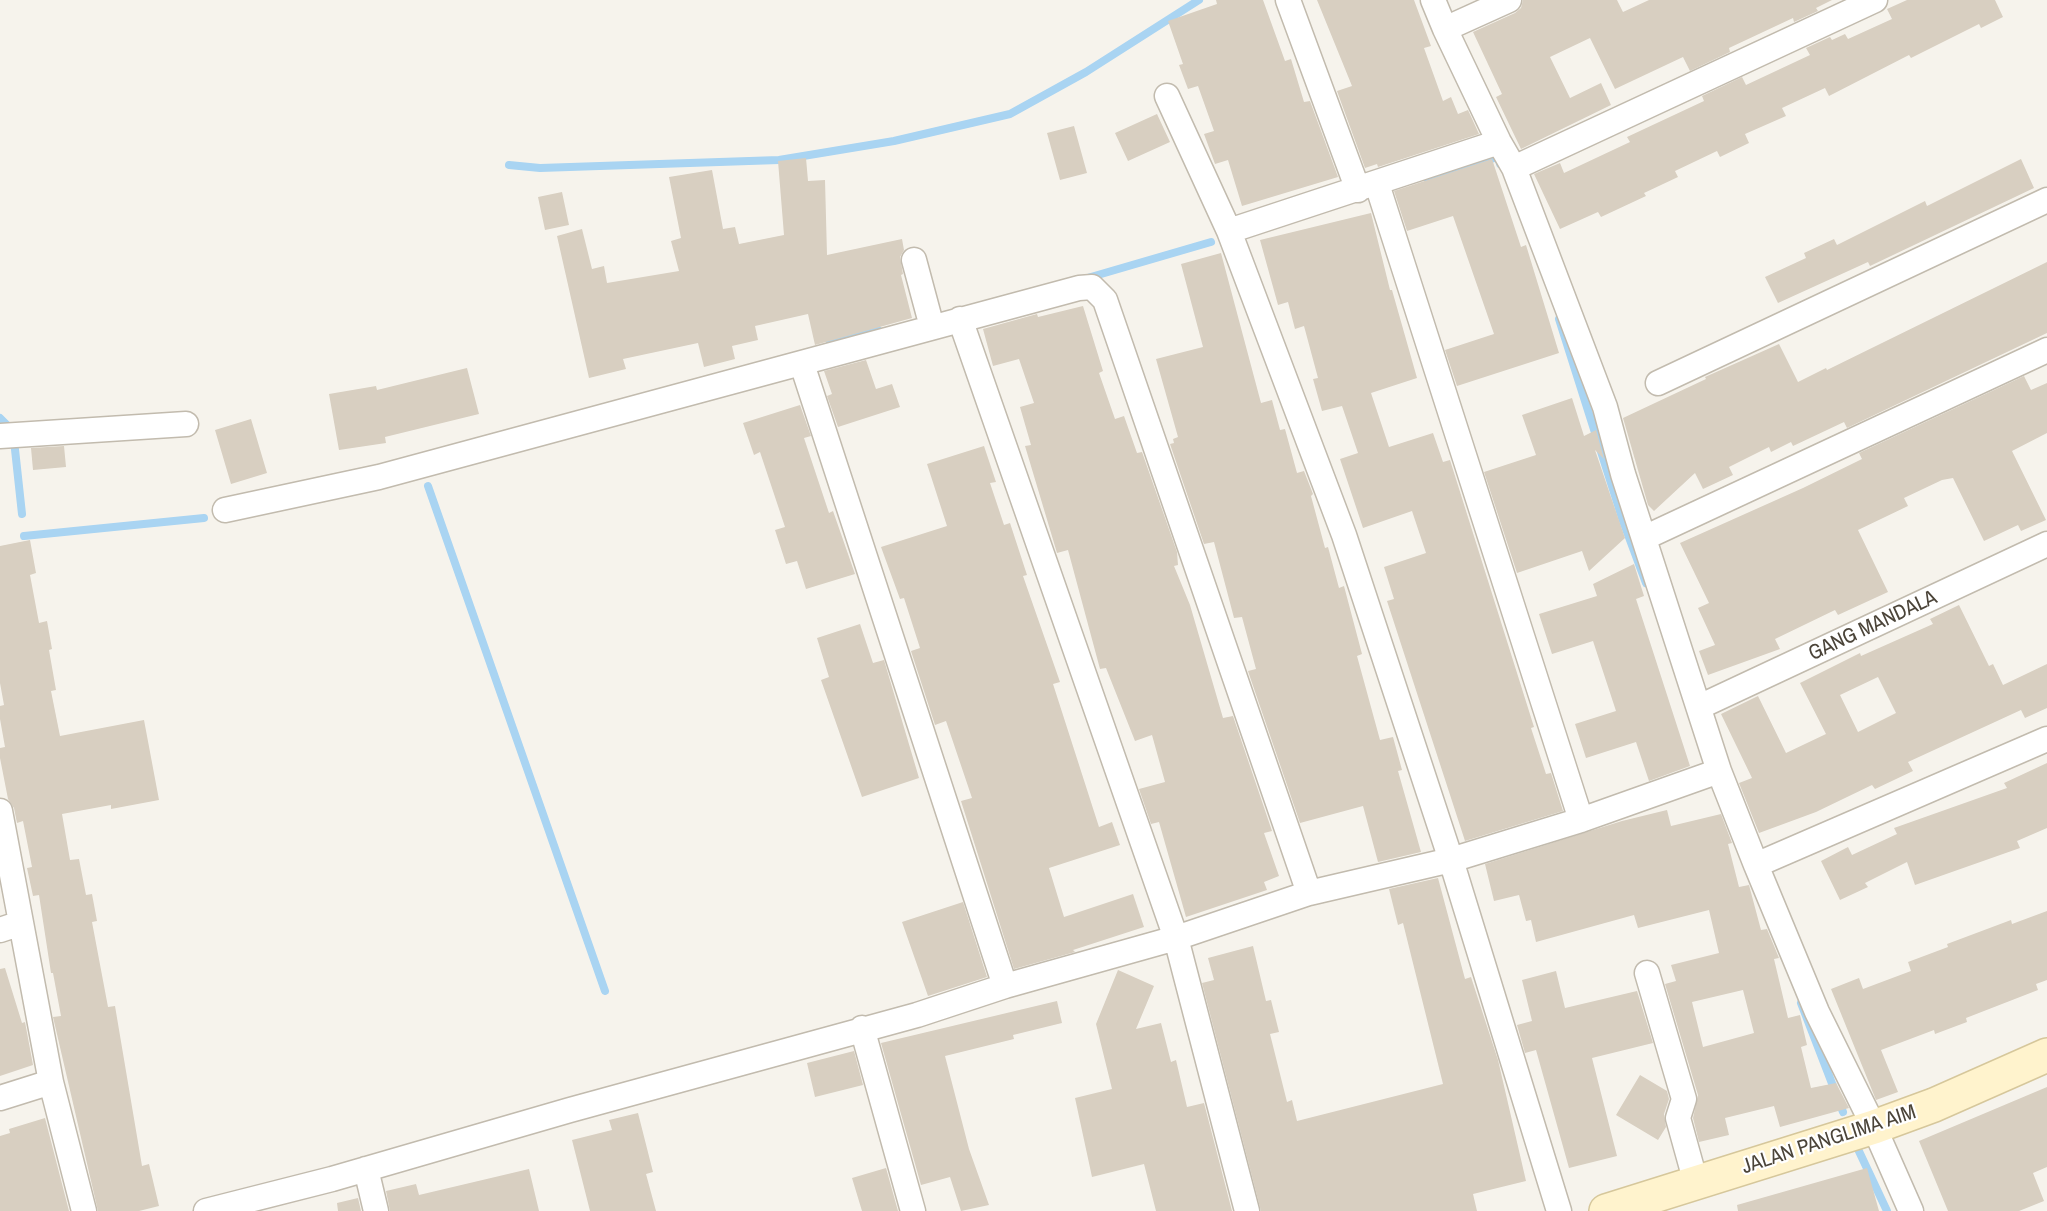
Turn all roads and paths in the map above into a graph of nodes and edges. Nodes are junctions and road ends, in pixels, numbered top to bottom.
1 (1288, 0) edge
2 (1433, 0) edge
3 (1509, 0) edge
4 (1875, 0) edge
5 (1445, 29) junction
6 (1167, 96) dead end
7 (1499, 142) junction
8 (1514, 168) junction
9 (1368, 187) junction
10 (2047, 200) edge
11 (1229, 231) junction
12 (914, 260) dead end
13 (960, 319) junction
14 (932, 327) junction
15 (2047, 350) edge
16 (802, 364) junction
17 (1658, 383) dead end
18 (186, 423) dead end
19 (8, 435) edge
20 (225, 510) dead end
21 (1644, 538) junction
22 (2047, 544) edge
23 (1699, 707) junction
24 (2047, 739) edge
25 (1719, 771) junction
26 (0, 811) edge
27 (1581, 820) junction
28 (1451, 860) junction
29 (1756, 865) junction
30 (1309, 893) junction
31 (11, 927) edge
32 (1176, 938) junction
33 (1647, 973) dead end
34 (1005, 986) junction
35 (862, 1028) junction
36 (2047, 1055) edge
37 (51, 1082) junction
38 (0, 1098) edge
39 (1874, 1127) junction
40 (366, 1169) junction
41 (1696, 1183) junction
42 (84, 1211) edge
43 (206, 1211) edge
44 (376, 1211) edge
45 (913, 1211) edge
46 (1247, 1211) edge
47 (1559, 1211) edge
48 (1606, 1211) edge
49 (1911, 1211) edge

1 - 9 street
2 - 5 street
3 - 5 street
4 - 8 street
5 - 7 street
6 - 11 street
7 - 8 street
7 - 9 street
8 - 21 street
9 - 11 street
9 - 27 street
10 - 17 street
11 - 28 street
12 - 14 street
13 - 14 street
13 - 30 street
13 - 32 street
14 - 16 street
15 - 21 street
16 - 20 street
16 - 34 street
18 - 19 street
21 - 23 street
22 - 23 street, GANG MANDALA
23 - 25 street
24 - 29 street
25 - 27 street
25 - 29 street
26 - 31 street
27 - 28 street
28 - 30 street
28 - 47 street
29 - 39 street
30 - 32 street
31 - 37 street
32 - 34 street
32 - 46 street
33 - 41 street
34 - 35 street
35 - 40 street
35 - 45 street
36 - 39 street, JALAN PANGLIMA AIM
37 - 38 street
37 - 42 street
39 - 41 street, JALAN PANGLIMA AIM
39 - 49 street
40 - 43 street
40 - 44 street
41 - 48 street, JALAN PANGLIMA AIM

